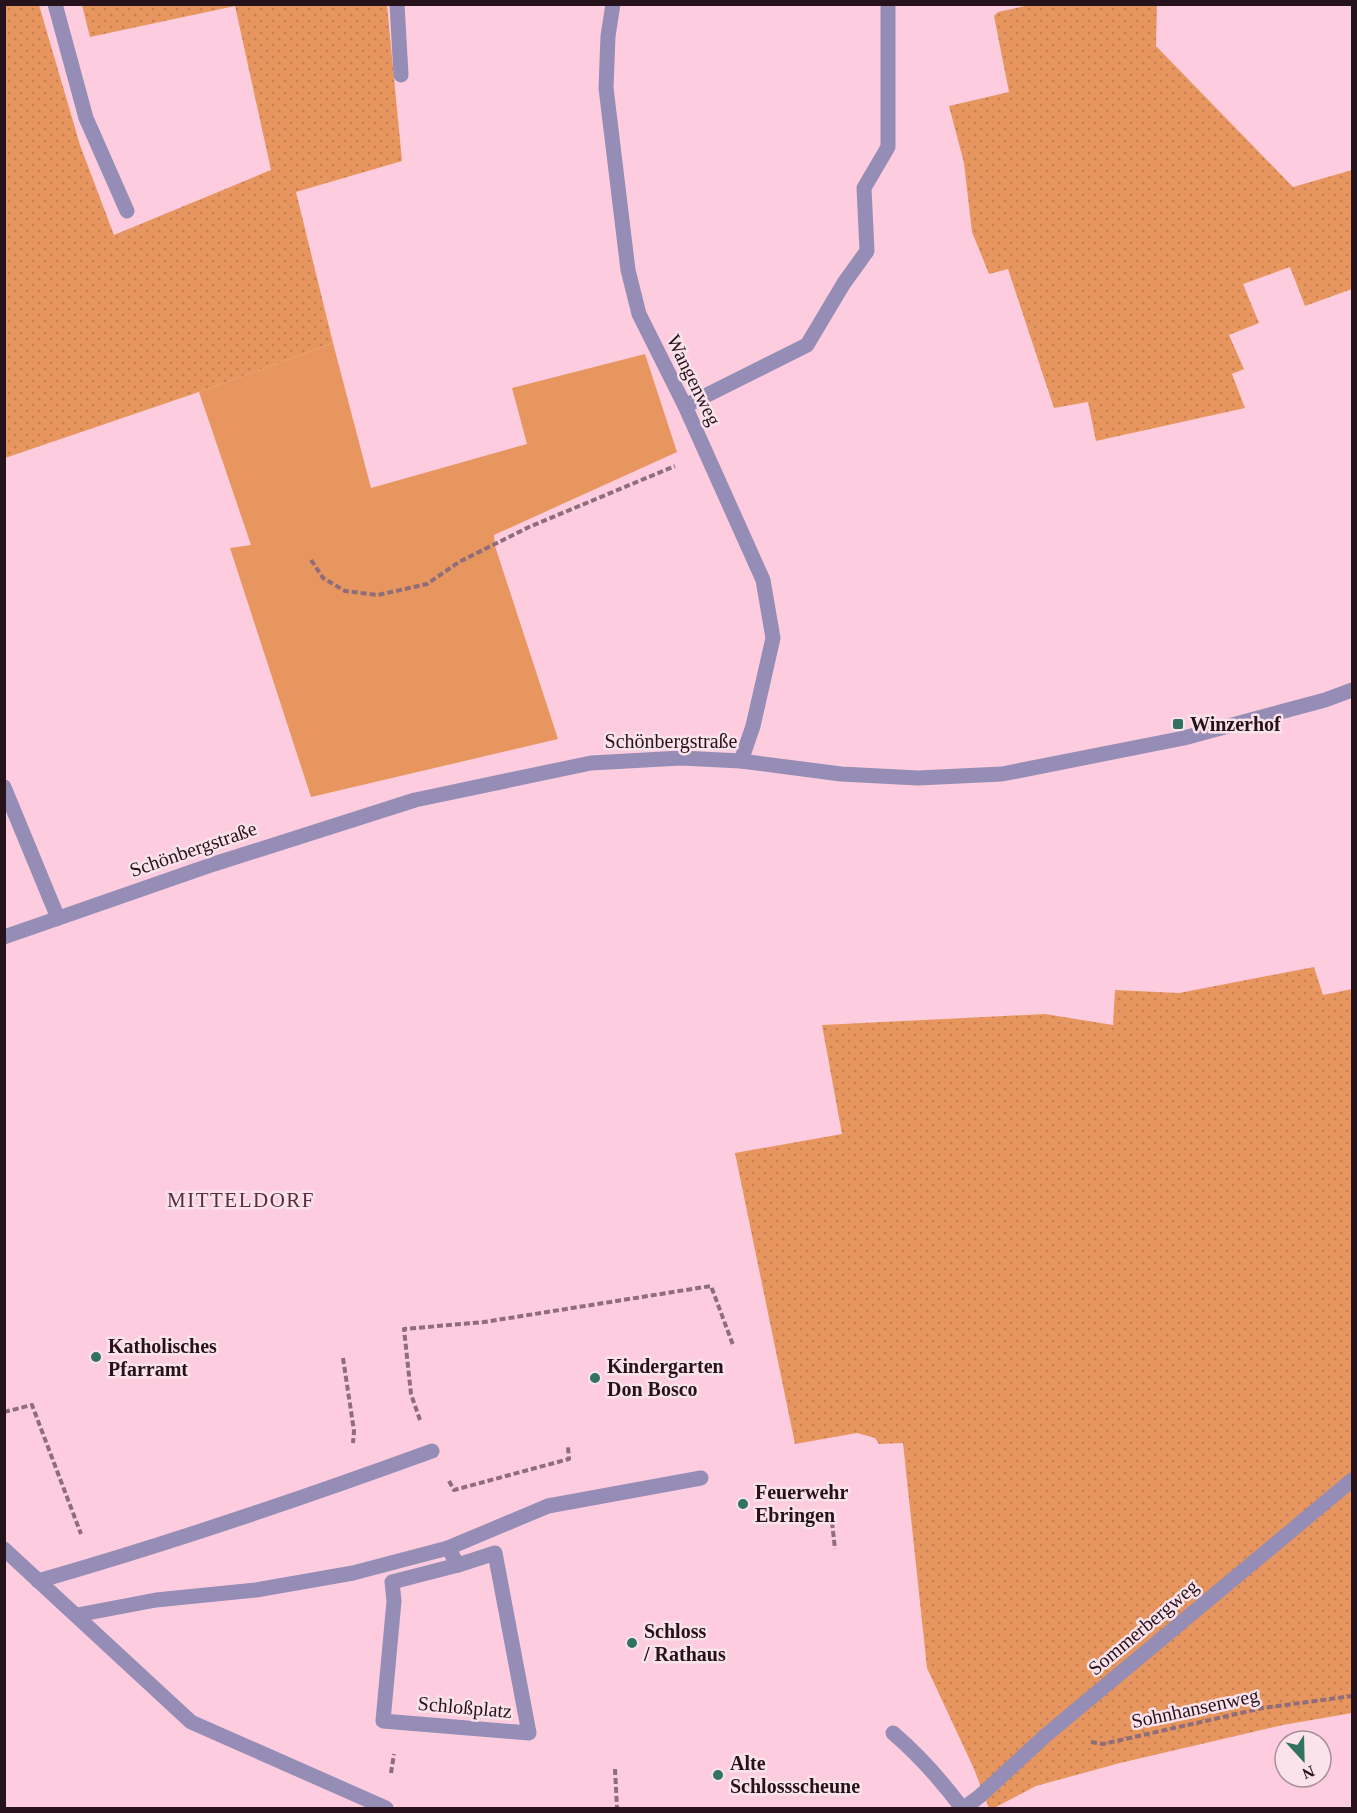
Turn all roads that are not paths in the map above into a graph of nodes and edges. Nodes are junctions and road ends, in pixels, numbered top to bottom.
1 (55, 4) edge
2 (397, 4) edge
3 (614, 4) edge
4 (888, 4) edge
5 (401, 75) dead end
6 (127, 211) dead end
7 (685, 406) junction
8 (1353, 690) edge
9 (741, 761) junction
10 (4, 787) edge
11 (58, 918) junction
12 (4, 937) edge
13 (432, 1451) road end
14 (701, 1478) dead end
15 (1353, 1480) edge
16 (448, 1548) junction
17 (4, 1549) edge
18 (458, 1565) junction
19 (39, 1581) junction
20 (76, 1615) junction
21 (893, 1733) dead end
22 (386, 1809) edge
23 (963, 1809) edge

1 - 6 street
2 - 5 street
3 - 7 street, Wangenweg
4 - 7 street
7 - 9 street, Wangenweg
8 - 9 street, Schönbergstraße
9 - 11 street, Schönbergstraße
10 - 11 street
11 - 12 street, Schönbergstraße
13 - 19 street
14 - 16 street
15 - 23 street, Sommerbergweg
16 - 18 street
16 - 20 street
17 - 19 street
18 - 18 street, Schloßplatz
19 - 20 street
20 - 22 street
21 - 23 street

